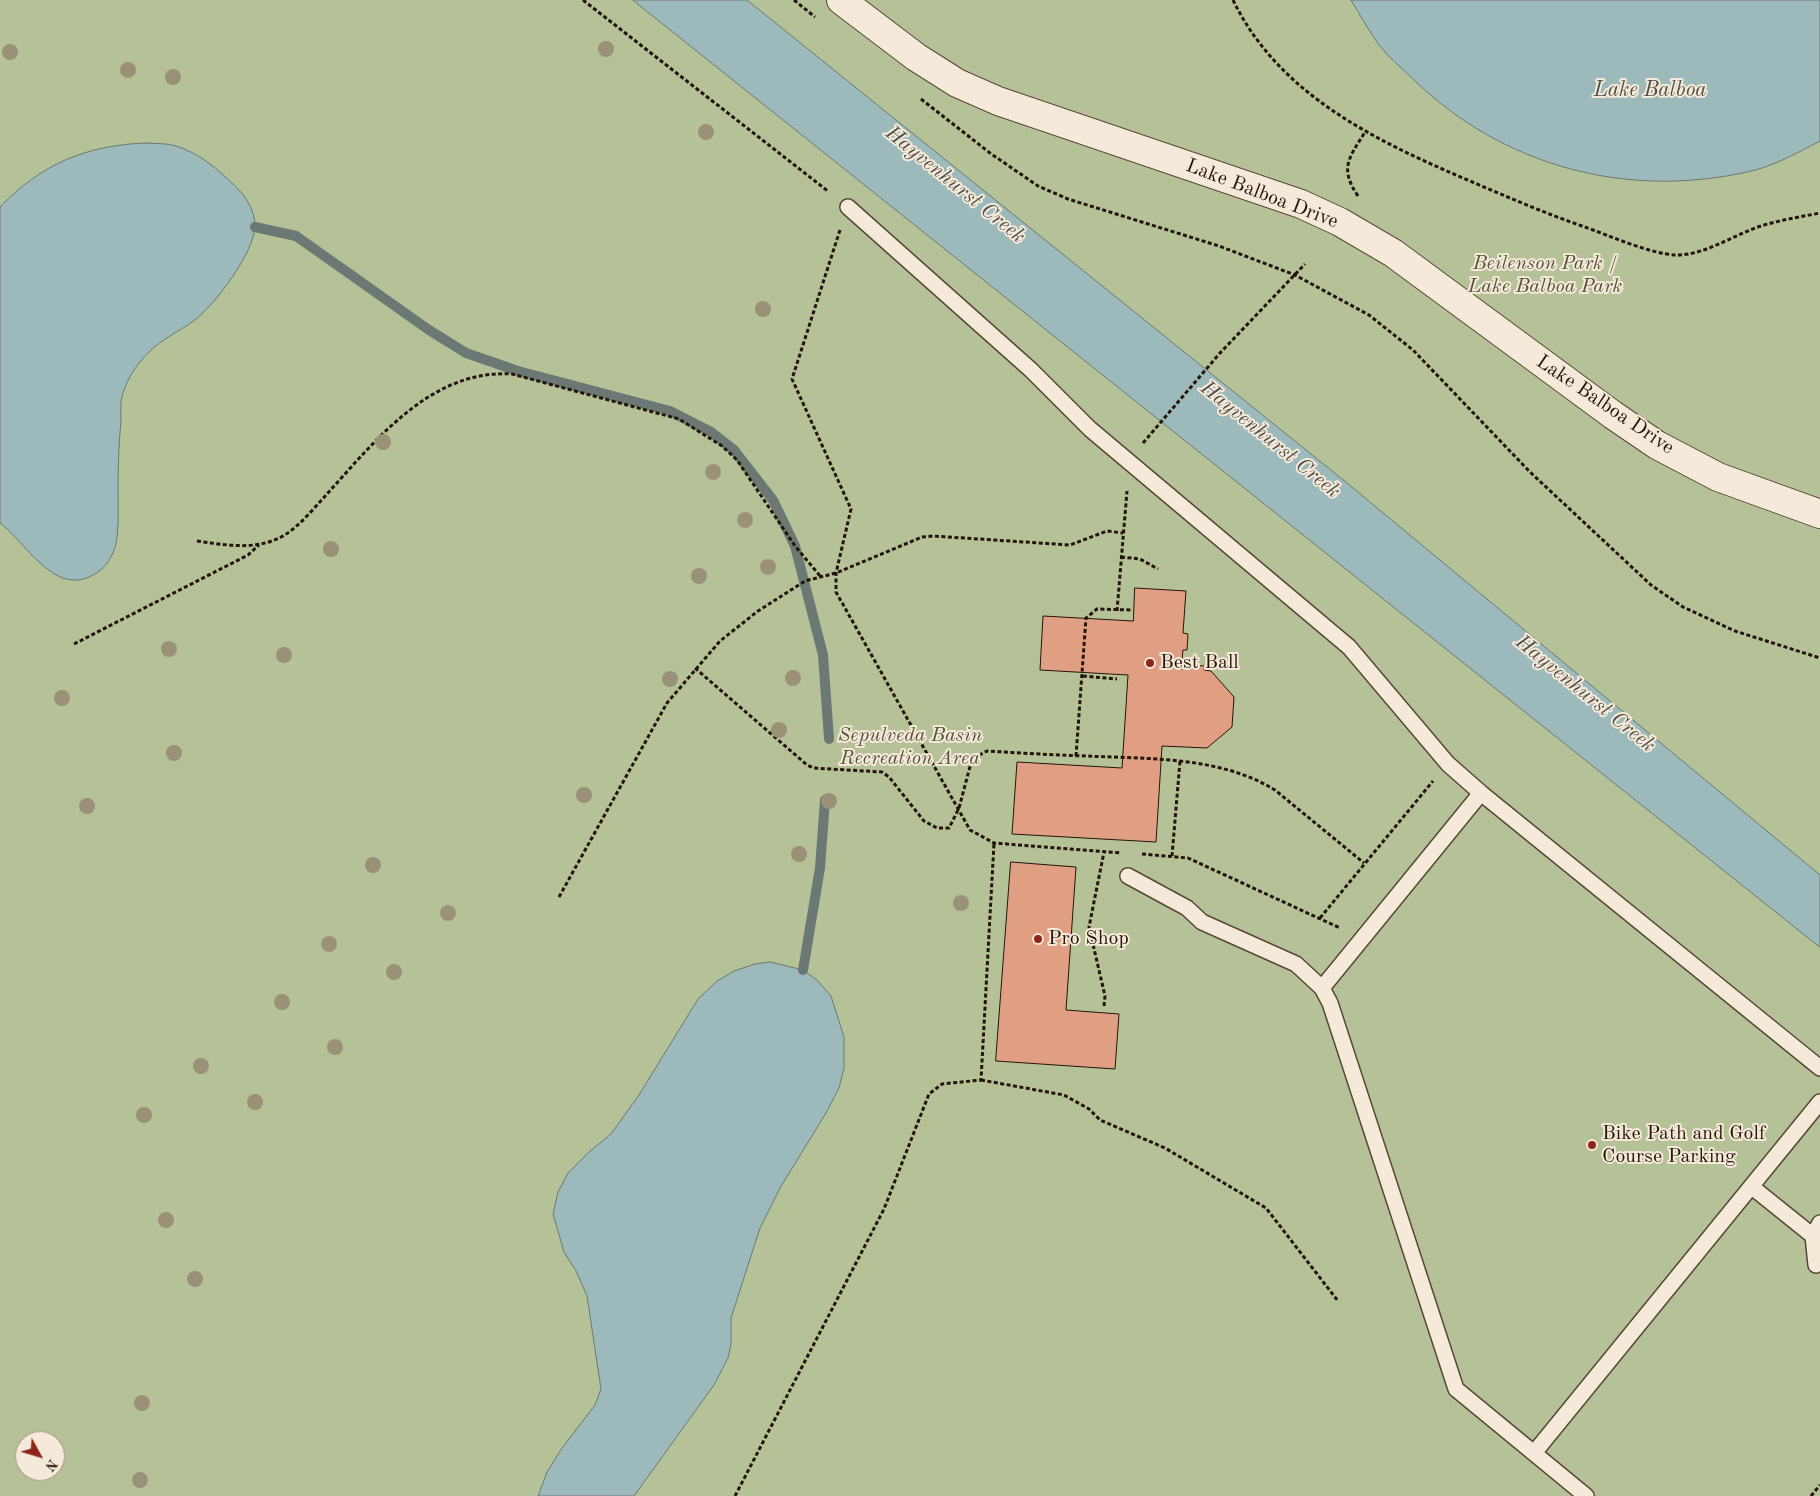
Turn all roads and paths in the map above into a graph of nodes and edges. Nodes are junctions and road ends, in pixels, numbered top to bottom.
1 (583, 0) edge
2 (794, 0) edge
3 (840, 0) edge
4 (1233, 0) edge
5 (818, 18) dead end
6 (920, 98) dead end
7 (1365, 132) junction
8 (1366, 202) dead end
9 (848, 207) junction
10 (1820, 213) edge
11 (1305, 264) dead end
12 (1296, 274) junction
13 (1133, 464) junction
14 (1820, 514) edge
15 (1123, 533) junction
16 (197, 541) dead end
17 (260, 544) junction
18 (1121, 557) junction
19 (1158, 570) dead end
20 (836, 573) junction
21 (822, 577) junction
22 (1133, 610) dead end
23 (1117, 611) junction
24 (74, 644) dead end
25 (1820, 658) edge
26 (695, 668) junction
27 (1083, 676) junction
28 (1117, 679) dead end
29 (1076, 756) junction
30 (1180, 762) junction
31 (1448, 764) junction
32 (1481, 794) junction
33 (959, 808) junction
34 (994, 843) dead end
35 (1104, 852) dead end
36 (1172, 856) dead end
37 (1364, 864) junction
38 (1128, 876) dead end
39 (559, 896) dead end
40 (1320, 918) dead end
41 (1322, 988) junction
42 (1104, 1006) dead end
43 (1820, 1068) edge
44 (981, 1080) junction
45 (1820, 1102) edge
46 (1752, 1187) junction
47 (1817, 1230) edge
48 (1816, 1265) dead end
49 (1338, 1301) dead end
50 (1534, 1454) junction
51 (1820, 1485) edge
52 (735, 1496) edge
53 (1586, 1496) edge
54 (1811, 1496) edge

1 - 9 path
2 - 5 path
3 - 14 street, Lake Balboa Drive
4 - 7 path
6 - 12 path
7 - 8 path
7 - 10 path
9 - 13 lane
9 - 20 path
11 - 12 path
12 - 13 path
12 - 25 path
13 - 15 path
13 - 31 lane
15 - 18 path
15 - 20 path
16 - 17 path
17 - 21 path
17 - 24 path
18 - 19 path
18 - 23 path
20 - 21 path
20 - 33 path
21 - 26 path
22 - 23 path
23 - 27 path
26 - 33 path
26 - 39 path
27 - 28 path
27 - 29 path
29 - 30 path
29 - 33 path
30 - 36 path
30 - 37 path
31 - 32 lane
31 - 37 path
32 - 41 lane
32 - 43 lane
34 - 44 path
35 - 42 path
37 - 40 path
38 - 41 lane
41 - 50 lane
44 - 49 path
44 - 52 path
45 - 46 lane
46 - 47 lane
46 - 50 lane
47 - 48 lane
50 - 53 lane
51 - 54 path

